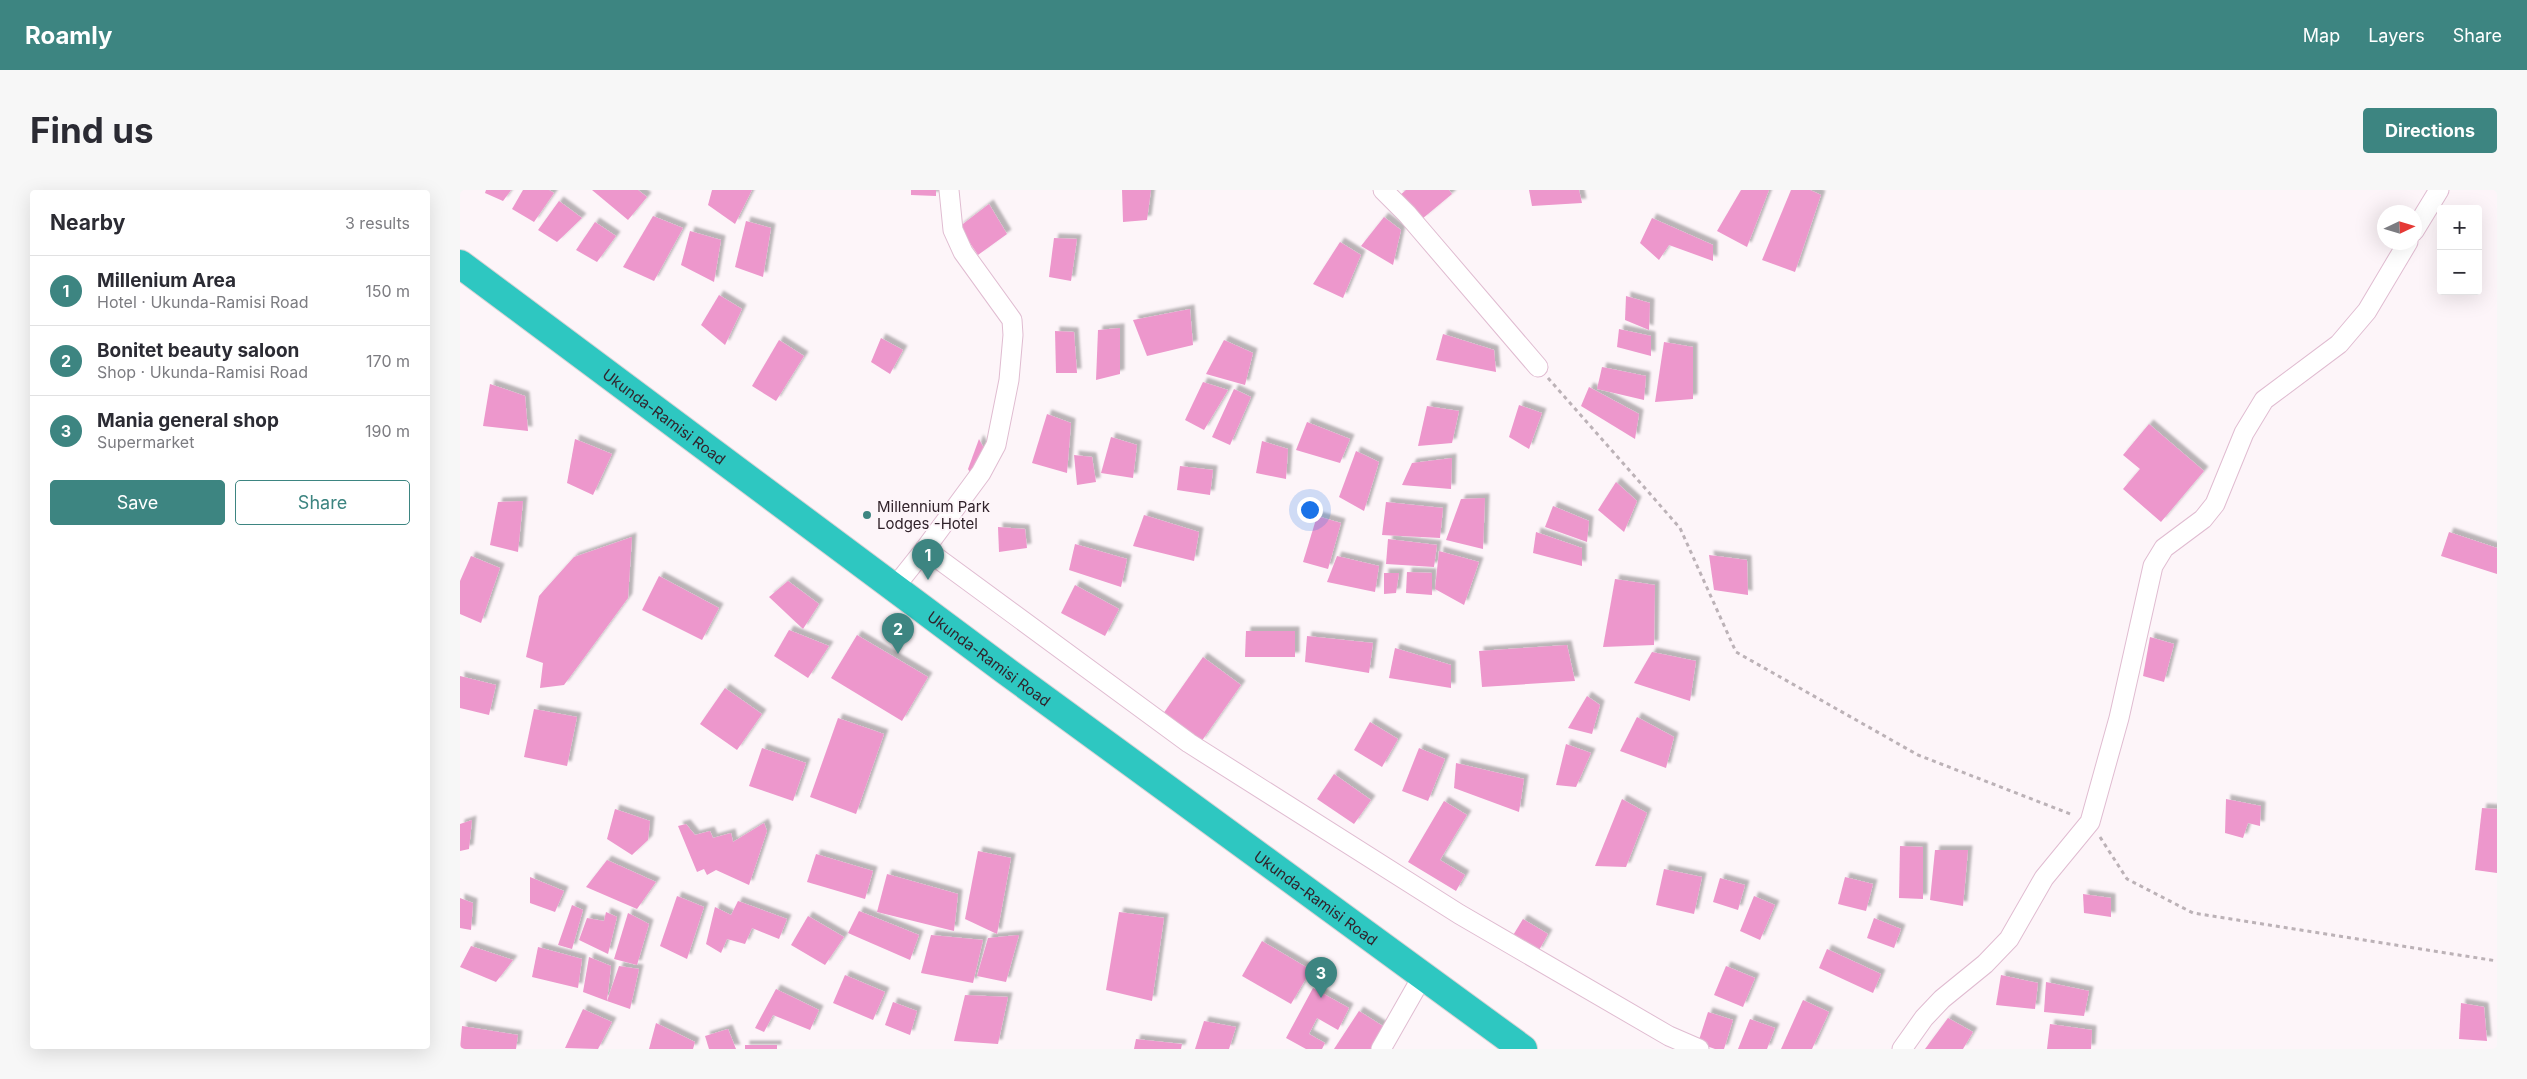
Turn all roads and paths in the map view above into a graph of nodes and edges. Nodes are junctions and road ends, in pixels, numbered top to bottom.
1 (949, 190) edge
2 (1384, 190) edge
3 (2439, 190) edge
4 (2422, 218) edge
5 (2403, 250) edge
6 (460, 264) edge
7 (1538, 367) joint
8 (925, 549) junction
9 (894, 588) junction
10 (2090, 822) junction
11 (2497, 961) edge
12 (1422, 977) junction
13 (1381, 1049) edge
14 (1523, 1049) edge
15 (1699, 1049) edge
16 (1902, 1049) edge

1 - 8 street
2 - 7 street
3 - 4 street
5 - 10 street
6 - 9 highway, Ukunda-Ramisi Road
7 - 10 path
8 - 9 street
8 - 15 street
9 - 12 highway, Ukunda-Ramisi Road
10 - 11 path
10 - 16 street
12 - 13 street
12 - 14 highway, Ukunda-Ramisi Road

